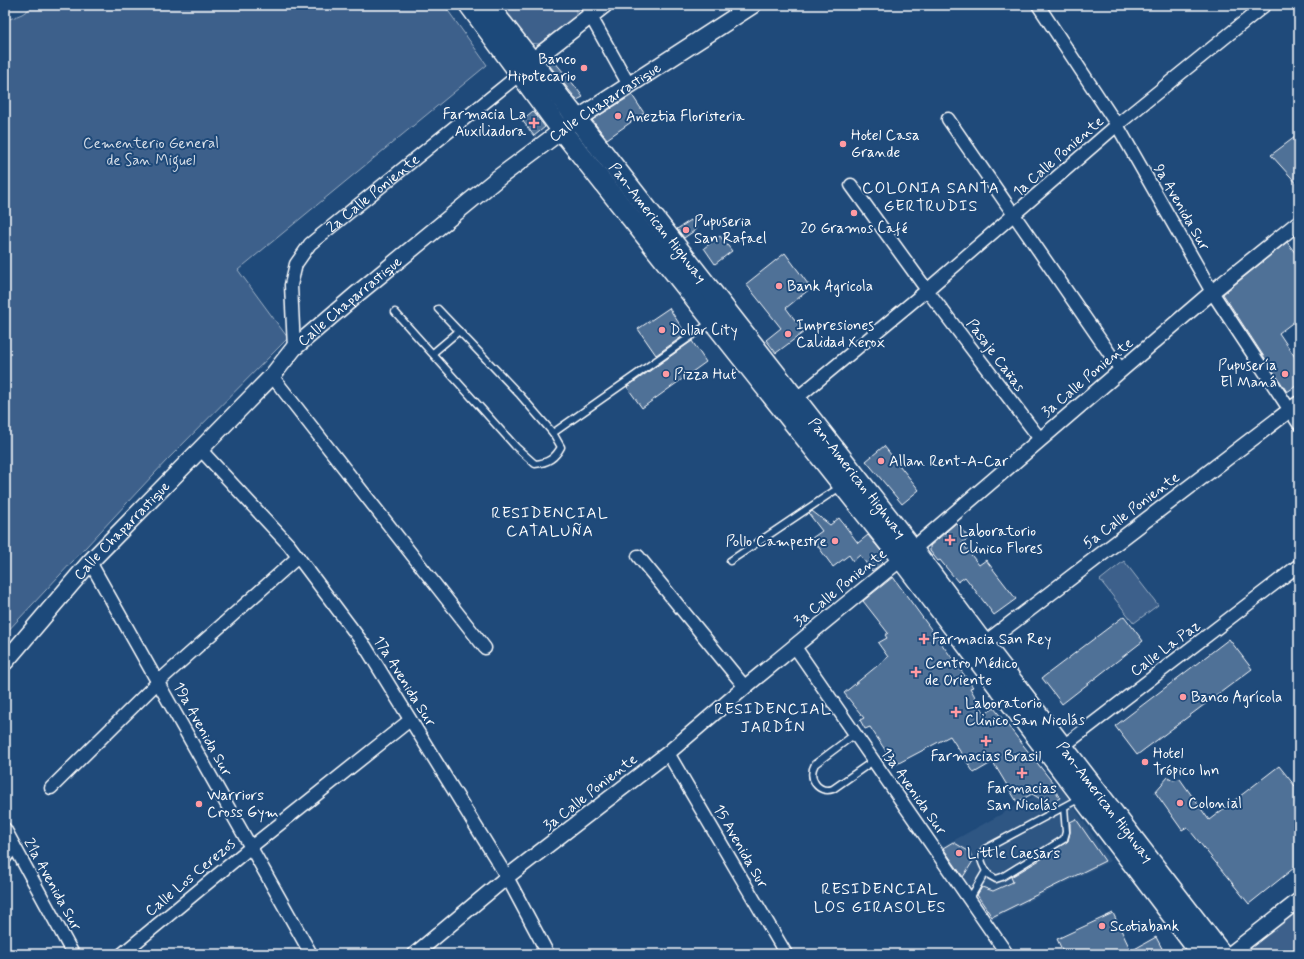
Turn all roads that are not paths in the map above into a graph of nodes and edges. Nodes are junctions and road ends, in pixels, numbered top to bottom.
1 (470, 5) edge
2 (488, 5) edge
3 (604, 5) edge
4 (753, 5) edge
5 (1038, 5) edge
6 (1265, 5) edge
7 (589, 10) edge
8 (524, 69) junction
9 (629, 85) junction
10 (577, 118) junction
11 (948, 119) dead end
12 (1117, 125) junction
13 (562, 130) junction
14 (851, 185) dead end
15 (1015, 215) junction
16 (1299, 222) edge
17 (927, 290) junction
18 (1212, 292) junction
19 (438, 309) dead end
20 (395, 312) dead end
21 (715, 322) junction
22 (459, 331) junction
23 (294, 348) junction
24 (433, 353) junction
25 (1121, 370) junction
26 (272, 376) junction
27 (788, 405) junction
28 (1294, 406) edge
29 (1299, 424) edge
30 (553, 433) junction
31 (1040, 439) junction
32 (200, 449) junction
33 (843, 487) junction
34 (907, 554) junction
35 (638, 556) dead end
36 (298, 557) junction
37 (730, 561) dead end
38 (90, 562) junction
39 (1299, 565) edge
40 (984, 644) junction
41 (795, 647) junction
42 (485, 648) dead end
43 (5, 662) edge
44 (158, 682) junction
45 (745, 687) junction
46 (410, 720) junction
47 (855, 734) junction
48 (1057, 751) junction
49 (668, 753) junction
50 (873, 760) junction
51 (51, 788) dead end
52 (1082, 797) junction
53 (1064, 807) junction
54 (5, 828) edge
55 (14, 846) junction
56 (251, 847) junction
57 (5, 858) edge
58 (986, 871) junction
59 (508, 877) junction
60 (970, 900) junction
61 (1299, 900) edge
62 (73, 954) edge
63 (122, 954) edge
64 (311, 954) edge
65 (414, 954) edge
66 (548, 954) edge
67 (786, 954) edge
68 (1006, 954) edge
69 (1201, 954) edge
70 (1222, 954) edge
71 (1230, 954) edge

1 - 8 highway, Pan-American Highway
2 - 8 highway, Pan-American Highway
3 - 7 main road, 2a Calle Poniente
4 - 9 main road, Calle Chaparrastique
5 - 12 street, 9a Avenida Sur
6 - 12 street, 1a Calle Poniente
7 - 8 main road, 2a Calle Poniente
7 - 9 street
8 - 10 highway, Pan-American Highway
8 - 13 highway, Pan-American Highway
8 - 23 street, 2a Calle Poniente
9 - 10 main road, Calle Chaparrastique
10 - 13 main road, Calle Chaparrastique
10 - 27 highway, Pan-American Highway
11 - 15 street
12 - 15 street, 1a Calle Poniente
12 - 18 street, 9a Avenida Sur
13 - 21 highway, Pan-American Highway
13 - 23 main road, Calle Chaparrastique
14 - 17 street, Pasaje Cañas
15 - 17 street, 1a Calle Poniente
15 - 25 street
16 - 18 street, 3a Calle Poniente
17 - 27 street, 1a Calle Poniente
17 - 31 street, Pasaje Cañas
18 - 25 street, 3a Calle Poniente
18 - 28 street, 9a Avenida Sur
19 - 22 lane
20 - 24 lane
21 - 27 highway, Pan-American Highway
21 - 30 lane
22 - 24 lane
22 - 30 lane
23 - 26 main road, Calle Chaparrastique
24 - 30 lane
25 - 31 street, 3a Calle Poniente
26 - 32 main road, Calle Chaparrastique
26 - 42 street
27 - 33 highway, Pan-American Highway
27 - 34 highway, Pan-American Highway
28 - 29 street, 9a Avenida Sur
28 - 40 street, 5a Calle Poniente
31 - 34 street, 3a Calle Poniente
32 - 36 street, 17a Avenida Sur
32 - 38 main road, Calle Chaparrastique
33 - 34 highway, Pan-American Highway
33 - 37 lane
34 - 40 highway, Pan-American Highway
34 - 41 street, 3a Calle Poniente
34 - 48 highway, Pan-American Highway
35 - 45 street
36 - 44 street
36 - 46 street, 17a Avenida Sur
38 - 43 main road, Calle Chaparrastique
38 - 44 street, 19a Avenida Sur
39 - 48 street, Calle La Paz
40 - 48 highway, Pan-American Highway
41 - 45 street, 3a Calle Poniente
41 - 47 street, 13a Avenida Sur
44 - 51 street
44 - 56 street, 19a Avenida Sur
45 - 49 street, 3a Calle Poniente
46 - 56 street, Calle Los Cerezos
46 - 59 street, 17a Avenida Sur
47 - 50 street, 13a Avenida Sur
47 - 50 lane
48 - 52 highway, Pan-American Highway
48 - 70 highway, Pan-American Highway
49 - 59 street, 3a Calle Poniente
49 - 67 street, 15 Avenida Sur
50 - 60 street, 13a Avenida Sur
52 - 53 lane
52 - 69 highway, Pan-American Highway
53 - 58 lane
53 - 58 lane
54 - 55 street, 21a Avenida Sur
55 - 57 street
55 - 62 street, 21a Avenida Sur
56 - 63 street, Calle Los Cerezos
56 - 64 street, 19a Avenida Sur
58 - 60 lane
59 - 65 street, 3a Calle Poniente
59 - 66 street, 17a Avenida Sur
60 - 68 street, 13a Avenida Sur
61 - 71 street

